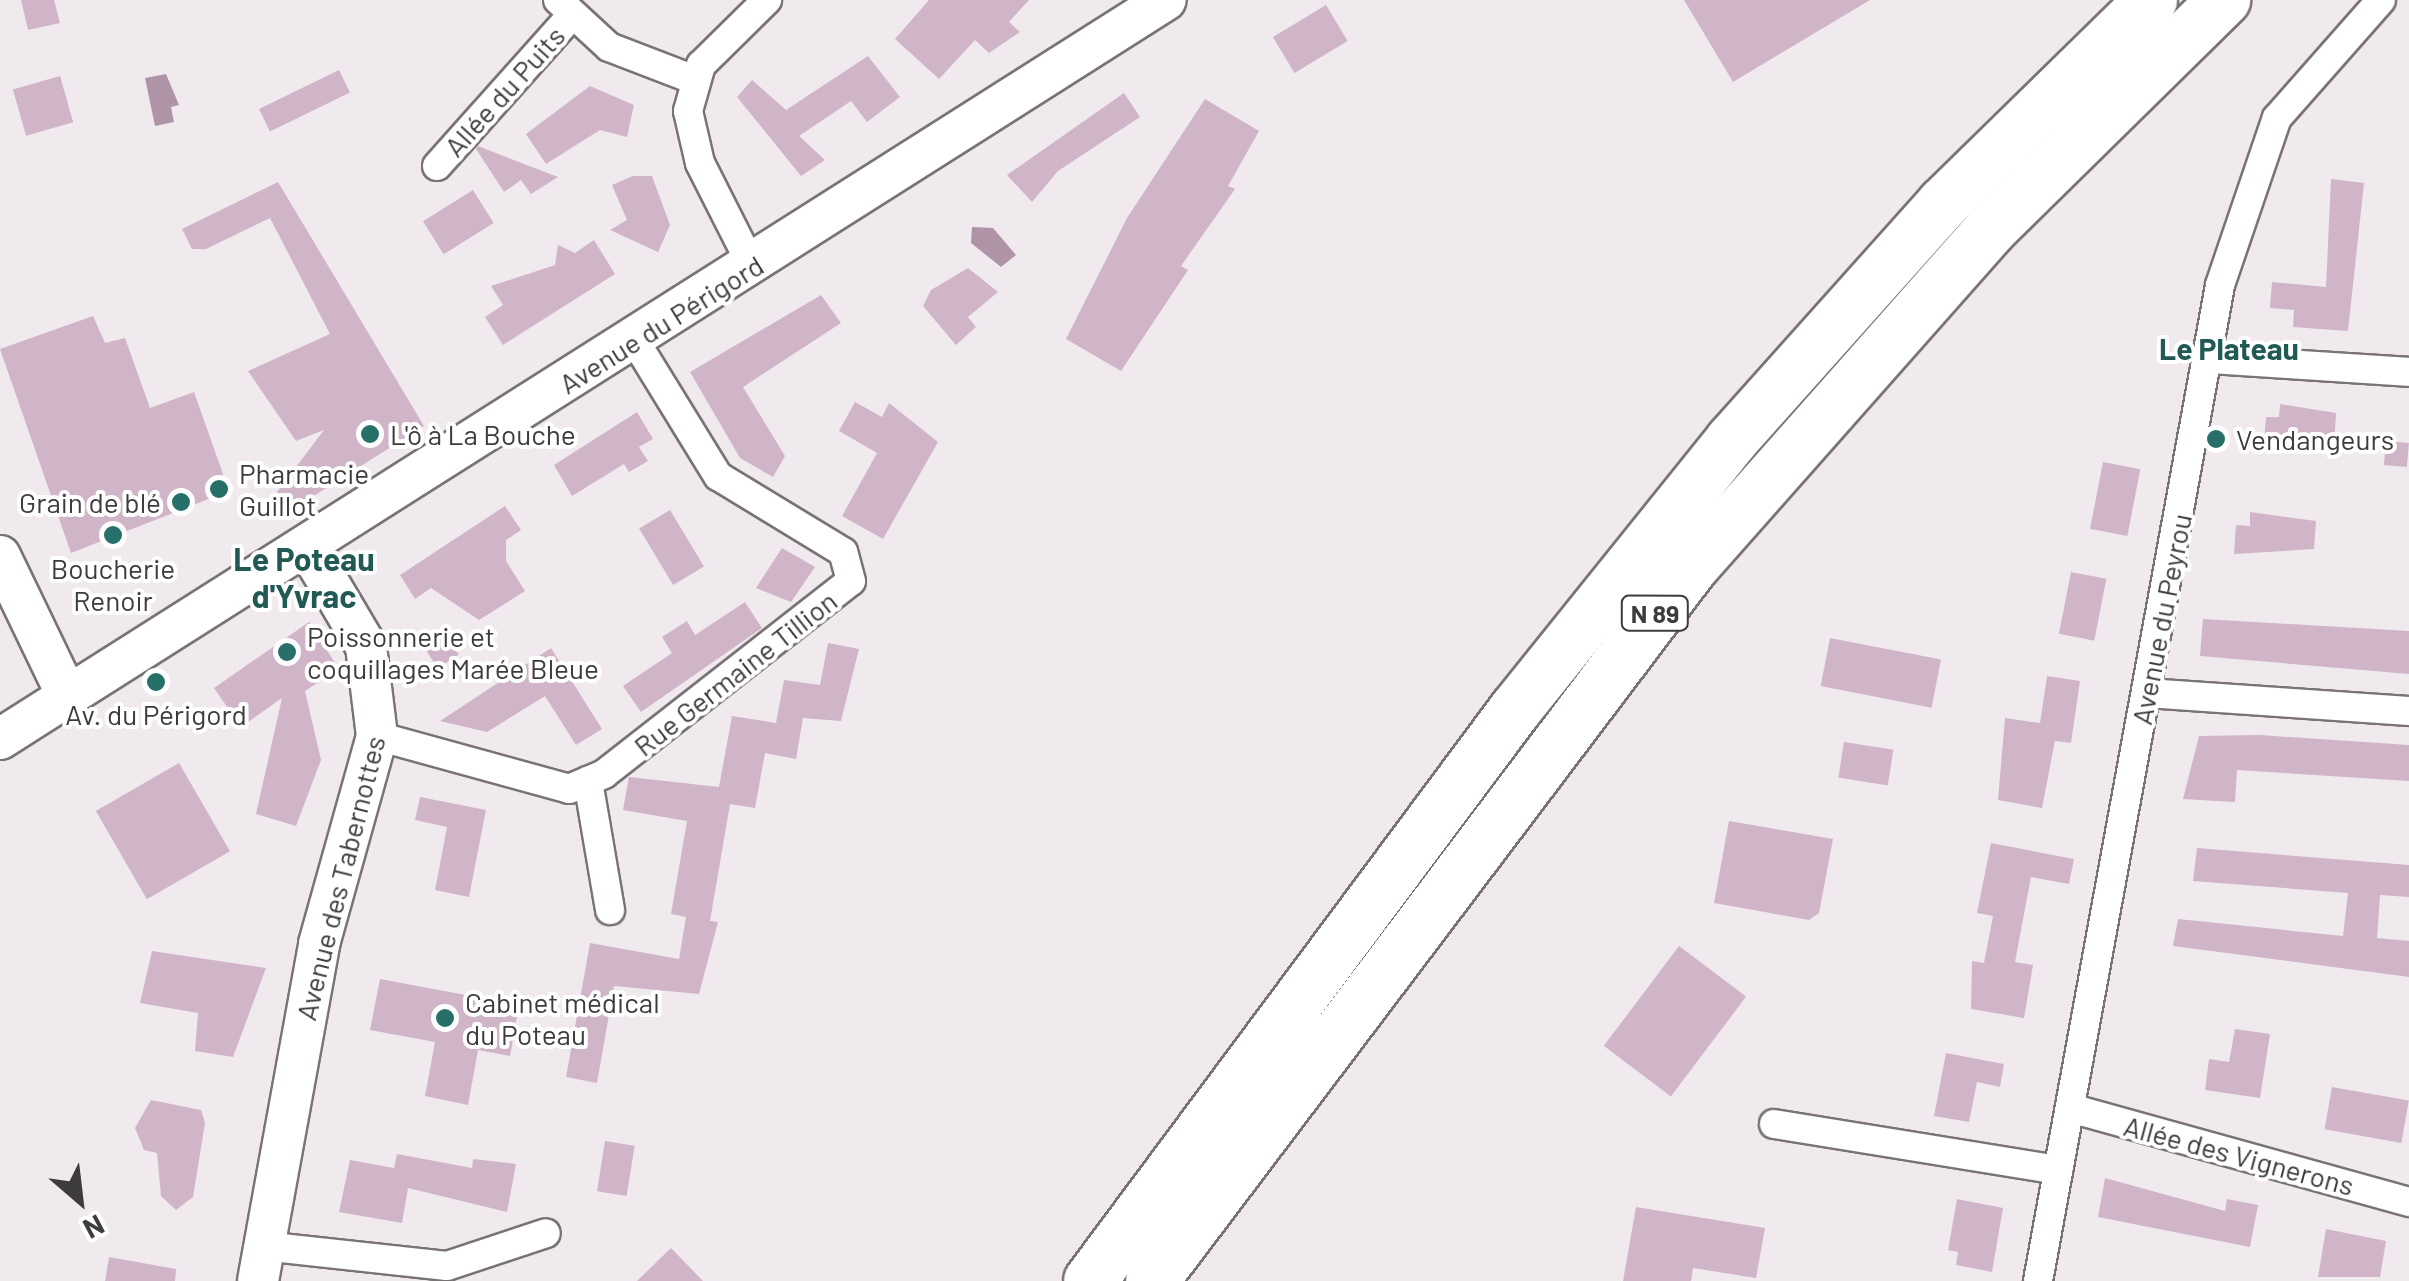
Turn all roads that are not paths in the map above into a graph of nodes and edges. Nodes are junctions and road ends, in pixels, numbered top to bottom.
1 (767, 0) edge
2 (1166, 0) edge
3 (2152, 0) edge
4 (2224, 0) edge
5 (2381, 0) edge
6 (564, 8) edge
7 (695, 80) junction
8 (436, 166) dead end
9 (752, 266) junction
10 (635, 341) junction
11 (2209, 358) junction
12 (2409, 372) edge
13 (308, 548) junction
14 (0, 556) edge
15 (2146, 693) junction
16 (68, 697) junction
17 (2409, 711) edge
18 (377, 736) junction
19 (0, 740) edge
20 (588, 781) junction
21 (610, 910) dead end
22 (2070, 1108) junction
23 (1774, 1124) dead end
24 (2058, 1170) junction
25 (2409, 1202) edge
26 (546, 1233) dead end
27 (260, 1263) edge
28 (1090, 1281) edge
29 (1152, 1281) edge
30 (2038, 1281) edge

1 - 7 street
2 - 9 street, Avenue du Périgord
3 - 28 highway, N 89
4 - 29 highway, N 89
5 - 11 street, Avenue du Peyrou
6 - 7 street, Allée du Puits
6 - 8 street, Allée du Puits
7 - 9 street
9 - 10 street, Avenue du Périgord
10 - 13 street, Avenue du Périgord
10 - 20 street, Rue Germaine Tillion
11 - 12 street
11 - 15 street, Avenue du Peyrou
13 - 16 street, Avenue du Périgord
13 - 18 street, Avenue des Tabernottes
14 - 16 street
15 - 17 street
15 - 22 street, Avenue du Peyrou
16 - 19 street, Avenue du Périgord
18 - 20 street
18 - 27 street, Avenue des Tabernottes
20 - 21 street
22 - 24 street, Avenue du Peyrou
22 - 25 street, Allée des Vignerons
23 - 24 street
24 - 30 street, Avenue du Peyrou
26 - 27 street

